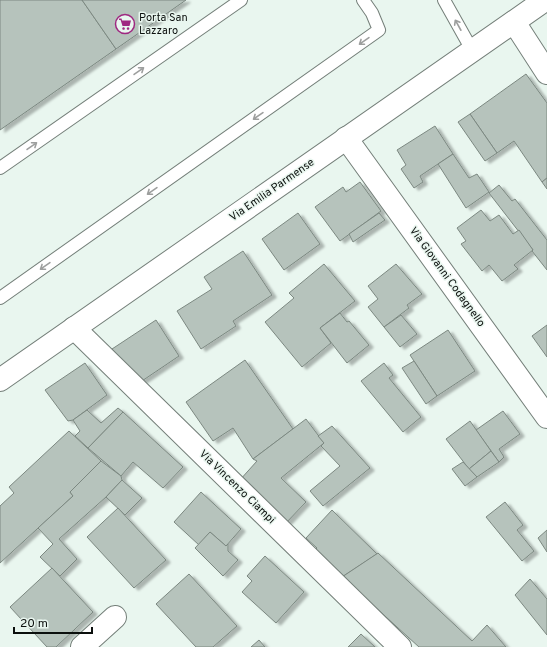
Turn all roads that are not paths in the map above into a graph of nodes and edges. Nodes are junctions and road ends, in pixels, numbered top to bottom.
1 (241, 0) edge
2 (362, 0) edge
3 (444, 0) edge
4 (545, 0) edge
5 (514, 22) junction
6 (472, 50) junction
7 (547, 72) edge
8 (346, 138) junction
9 (0, 168) edge
10 (0, 298) edge
11 (74, 328) junction
12 (0, 380) edge
13 (547, 417) edge
14 (115, 617) dead end
15 (82, 647) edge
16 (400, 647) edge

9 -> 1 lane
2 -> 10 lane
6 -> 3 lane
4 - 5 street, Via Emilia Parmense
5 - 6 street, Via Emilia Parmense
5 - 7 street
6 - 8 street, Via Emilia Parmense
8 - 11 street, Via Emilia Parmense
8 - 13 street, Via Giovanni Codagnello
11 - 12 street, Via Emilia Parmense
11 - 16 street, Via Vincenzo Ciampi
14 - 15 street

